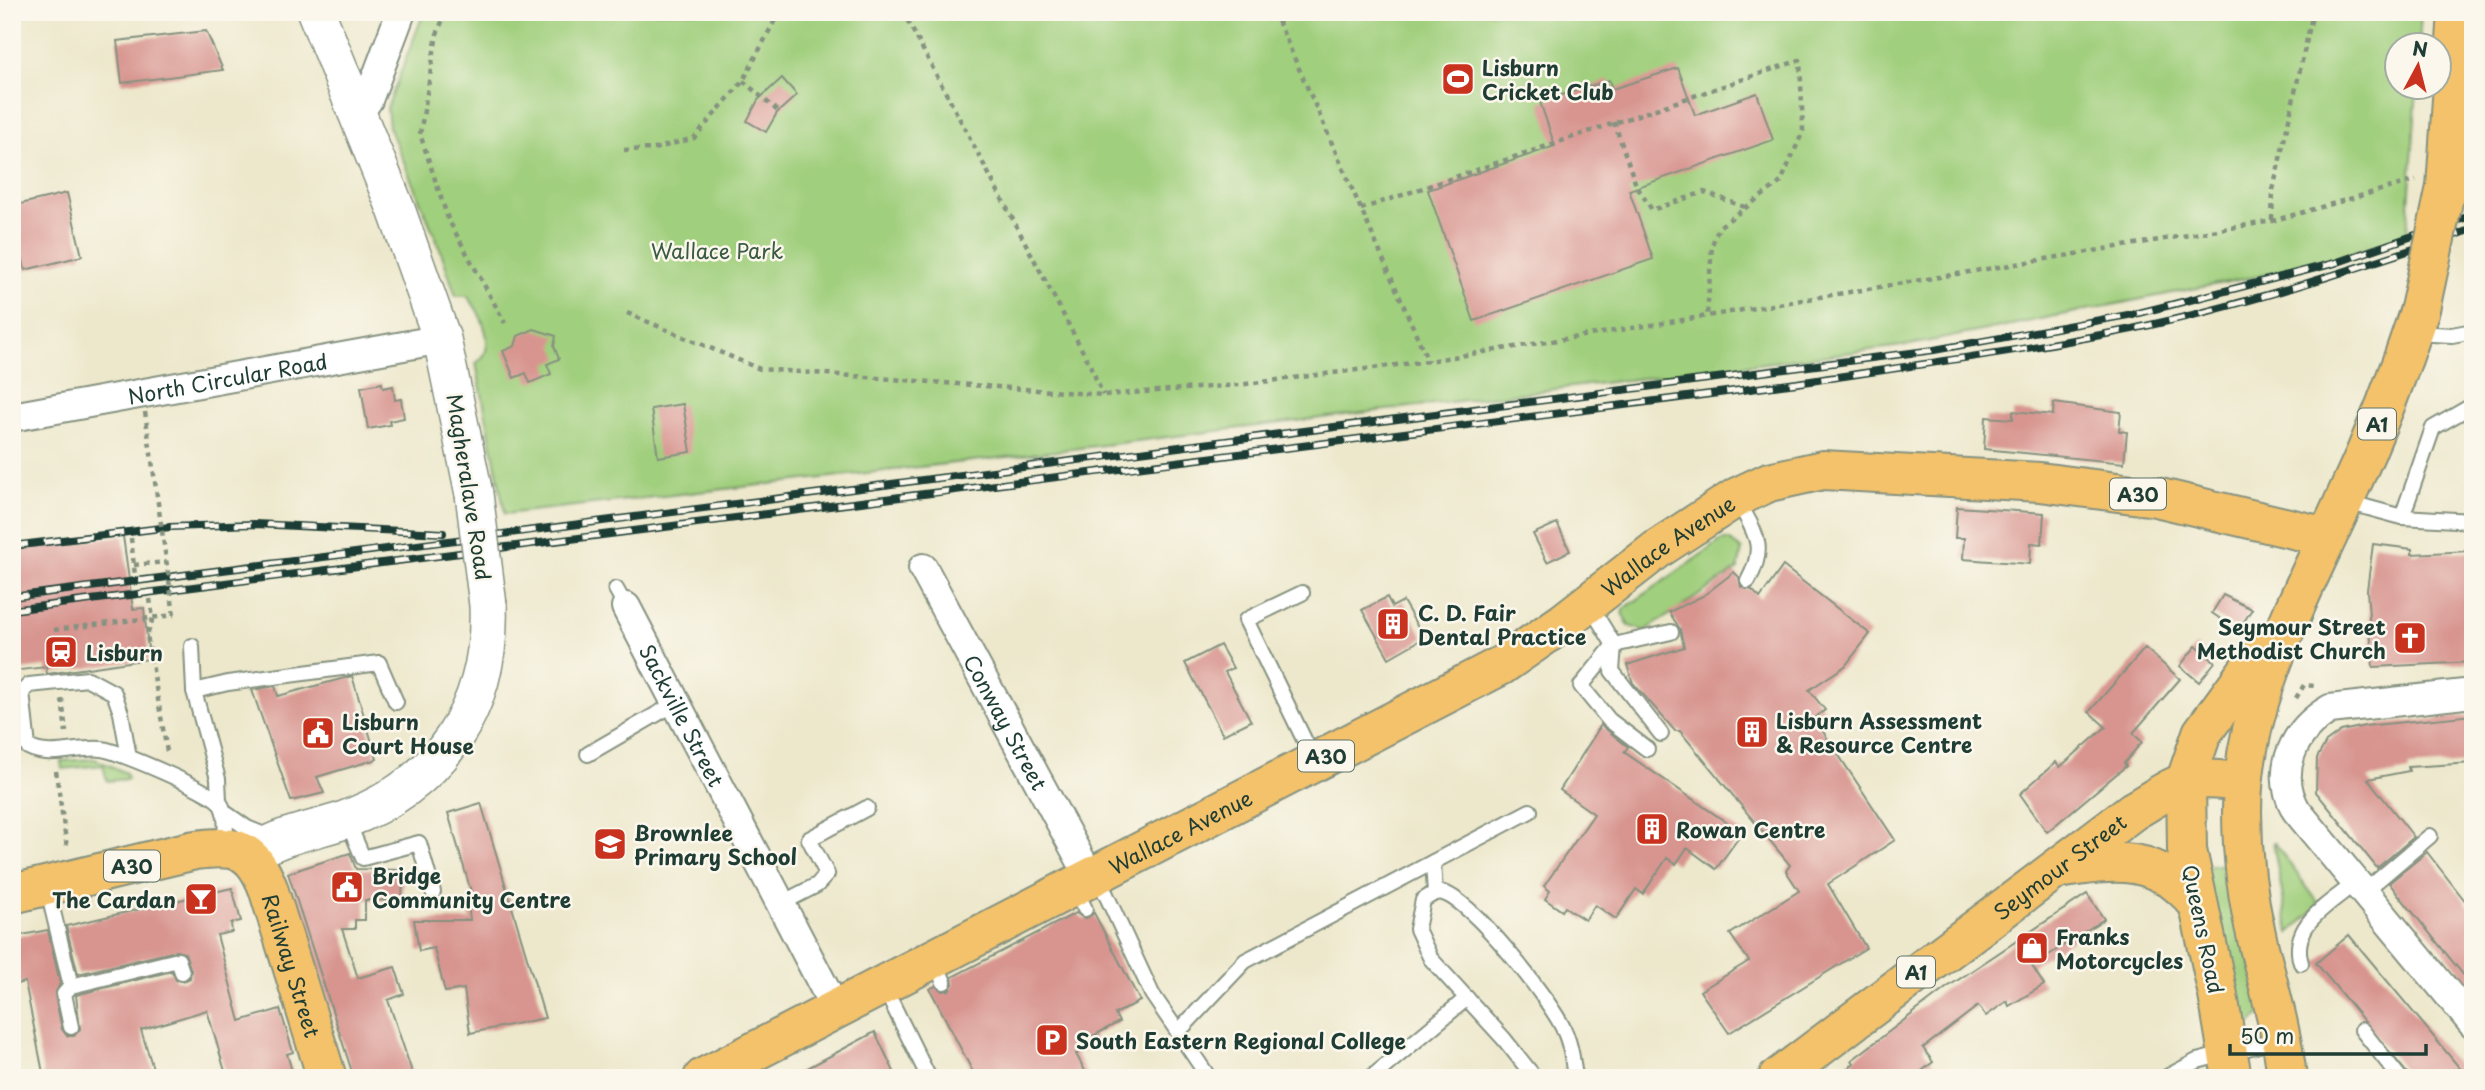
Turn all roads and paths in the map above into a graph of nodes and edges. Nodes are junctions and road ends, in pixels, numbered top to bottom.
1 (316, 12) edge
2 (401, 12) edge
3 (446, 12) edge
4 (775, 12) edge
5 (786, 12) edge
6 (903, 12) edge
7 (1274, 12) edge
8 (2314, 12) edge
9 (2458, 12) edge
10 (775, 20) junction
11 (743, 81) junction
12 (780, 113) dead end
13 (358, 114) junction
14 (1614, 122) junction
15 (624, 149) dead end
16 (2447, 179) junction
17 (1745, 208) junction
18 (1361, 209) junction
19 (2272, 221) junction
20 (627, 313) dead end
21 (1707, 316) junction
22 (2416, 321) junction
23 (505, 323) dead end
24 (2473, 331) edge
25 (442, 339) junction
26 (1428, 361) junction
27 (1102, 395) junction
28 (2473, 405) edge
29 (145, 412) dead end
30 (12, 417) edge
31 (1737, 497) junction
32 (2344, 501) junction
33 (2402, 517) junction
34 (2473, 521) edge
35 (2327, 537) junction
36 (131, 538) dead end
37 (166, 562) junction
38 (134, 565) junction
39 (923, 568) dead end
40 (135, 576) dead end
41 (1748, 581) dead end
42 (1302, 593) dead end
43 (621, 598) dead end
44 (150, 599) dead end
45 (1588, 603) junction
46 (2290, 612) junction
47 (153, 618) junction
48 (54, 630) dead end
49 (1671, 632) dead end
50 (1614, 645) junction
51 (192, 646) dead end
52 (60, 682) junction
53 (194, 691) junction
54 (2473, 693) edge
55 (396, 702) dead end
56 (676, 704) junction
57 (1661, 734) dead end
58 (1647, 749) dead end
59 (68, 751) junction
60 (588, 754) dead end
61 (129, 757) junction
62 (168, 760) dead end
63 (1315, 761) junction
64 (57, 776) dead end
65 (2213, 780) junction
66 (867, 808) dead end
67 (1530, 811) dead end
68 (346, 819) junction
69 (239, 832) junction
70 (2430, 836) dead end
71 (69, 852) dead end
72 (1433, 862) junction
73 (2055, 869) junction
74 (1086, 886) junction
75 (2360, 887) junction
76 (30, 890) edge
77 (433, 892) dead end
78 (1436, 893) junction
79 (780, 904) junction
80 (2198, 904) junction
81 (2301, 963) dead end
82 (182, 972) dead end
83 (71, 986) junction
84 (883, 986) junction
85 (1467, 998) junction
86 (836, 1010) junction
87 (2473, 1024) edge
88 (71, 1027) dead end
89 (2362, 1030) dead end
90 (1178, 1032) junction
91 (2283, 1038) junction
92 (2230, 1066) edge
93 (716, 1075) edge
94 (327, 1078) edge
95 (929, 1078) edge
96 (1209, 1078) edge
97 (1371, 1078) edge
98 (1535, 1078) edge
99 (1575, 1078) edge
100 (1778, 1078) edge
101 (2165, 1078) edge
102 (2287, 1078) edge
103 (2302, 1078) edge
104 (2400, 1078) edge

1 - 13 street, Magheralave Road
2 - 13 street
3 - 23 path
4 - 10 path
5 - 10 path
6 - 27 path
7 - 18 path
8 - 19 path
9 - 16 main road, A1
10 - 11 path
11 - 12 path
11 - 15 path
13 - 25 street, Magheralave Road
14 - 17 path
14 - 17 path
14 - 18 path
16 - 19 path
16 - 22 main road, A1, bridge
17 - 21 path
18 - 26 path
19 - 21 path
20 - 27 path
21 - 26 path
22 - 24 lane
22 - 32 main road, A1
25 - 30 street, North Circular Road
25 - 68 street, Magheralave Road, bridge
26 - 27 path
28 - 33 lane
29 - 37 path, bridge
31 - 35 main road, Wallace Avenue / A30
31 - 41 lane
31 - 45 main road, Wallace Avenue / A30
32 - 33 lane
32 - 35 main road, A1
33 - 34 lane
35 - 46 main road, A1
36 - 38 path
37 - 38 path
37 - 47 path, bridge
38 - 40 path
39 - 74 street, Conway Street
42 - 63 lane
43 - 56 street, Sackville Street
44 - 47 path
45 - 50 lane
45 - 63 main road, Wallace Avenue / A30
46 - 65 main road, A1
46 - 65 main road, A1
47 - 48 path
47 - 62 path
49 - 50 lane
50 - 57 lane
50 - 58 lane
51 - 53 lane
52 - 59 path
52 - 59 lane
52 - 61 lane
53 - 55 lane
53 - 69 lane
54 - 75 street
56 - 60 lane
56 - 79 street, Sackville Street
59 - 61 lane
61 - 69 lane
63 - 74 main road, Wallace Avenue / A30
64 - 71 path
65 - 73 main road, Seymour Street / A1
65 - 80 main road, Queens Road / A1
65 - 91 main road, A1
66 - 79 lane
67 - 72 lane
68 - 69 street, Magheralave Road
68 - 77 lane
69 - 76 main road, A30
69 - 94 main road, Railway Street
70 - 75 lane
72 - 78 lane
72 - 90 lane
73 - 80 main road
73 - 100 main road, Seymour Street / A1
74 - 84 main road, Wallace Avenue / A30
74 - 90 lane
75 - 81 lane
75 - 87 street
76 - 83 lane
78 - 85 lane
78 - 99 lane
79 - 86 street, Sackville Street
80 - 92 main road, Queens Road / A1
82 - 83 lane
83 - 88 lane
84 - 86 main road, Wallace Avenue / A30
84 - 95 lane
85 - 97 lane
85 - 98 lane
86 - 93 main road, Wallace Avenue / A30
89 - 104 lane
90 - 96 lane
91 - 92 lane
91 - 102 main road, A1
91 - 103 main road
92 - 101 lane

